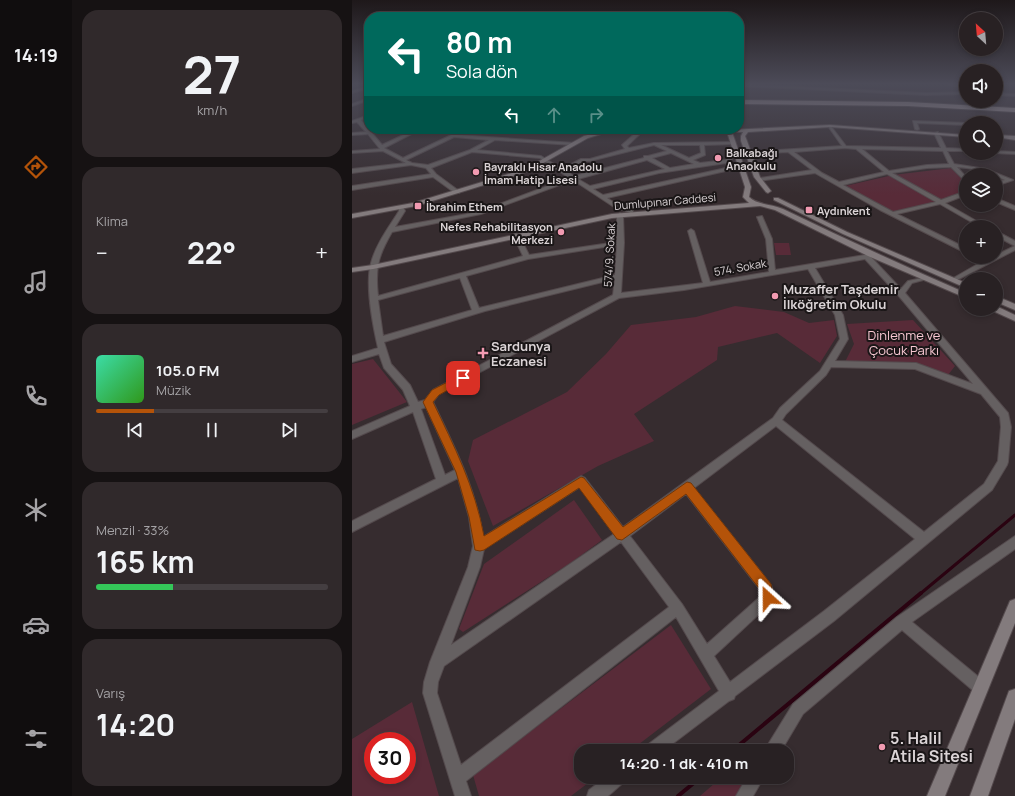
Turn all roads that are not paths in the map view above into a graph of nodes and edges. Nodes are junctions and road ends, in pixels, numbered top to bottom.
1 (959, 124) edge
2 (830, 126) junction
3 (744, 129) edge
4 (744, 129) edge
5 (917, 129) junction
6 (364, 133) edge
7 (936, 133) junction
8 (352, 134) edge
9 (371, 134) edge
10 (410, 134) edge
11 (458, 134) edge
12 (588, 134) edge
13 (592, 134) edge
14 (637, 134) edge
15 (731, 134) edge
16 (743, 134) edge
17 (959, 134) edge
18 (959, 135) edge
19 (455, 136) junction
20 (586, 138) junction
21 (1003, 138) edge
22 (494, 139) junction
23 (1015, 139) edge
24 (733, 143) junction
25 (573, 144) junction
26 (654, 144) junction
27 (702, 144) junction
28 (845, 147) junction
29 (857, 148) junction
30 (383, 149) junction
31 (944, 149) junction
32 (629, 150) junction
33 (959, 150) edge
34 (790, 151) junction
35 (352, 152) edge
36 (472, 152) junction
37 (670, 152) junction
38 (1003, 152) edge
39 (749, 153) junction
40 (1015, 153) edge
41 (737, 155) junction
42 (404, 159) junction
43 (649, 159) junction
44 (546, 160) junction
45 (590, 160) junction
46 (688, 160) junction
47 (728, 161) junction
48 (411, 164) junction
49 (698, 164) junction
50 (952, 166) junction
51 (428, 167) junction
52 (670, 170) junction
53 (352, 171) edge
54 (562, 171) junction
55 (606, 171) junction
56 (816, 171) junction
57 (888, 173) junction
58 (959, 173) edge
59 (434, 175) junction
60 (574, 178) junction
61 (1012, 179) edge
62 (760, 180) junction
63 (617, 181) junction
64 (838, 184) junction
65 (352, 188) edge
66 (590, 188) junction
67 (768, 191) junction
68 (457, 192) junction
69 (747, 195) junction
70 (959, 196) edge
71 (603, 198) junction
72 (776, 199) junction
73 (939, 203) junction
74 (1003, 203) edge
75 (760, 204) junction
76 (401, 208) junction
77 (1015, 208) edge
78 (631, 211) junction
79 (610, 212) junction
80 (892, 214) junction
81 (620, 215) junction
82 (352, 216) edge
83 (760, 217) dead end
84 (971, 220) edge
85 (391, 230) junction
86 (691, 231) dead end
87 (516, 235) junction
88 (1003, 238) edge
89 (620, 244) junction
90 (1015, 244) edge
91 (959, 248) edge
92 (1015, 248) edge
93 (1003, 254) edge
94 (869, 256) junction
95 (527, 257) junction
96 (983, 264) edge
97 (374, 266) junction
98 (810, 266) junction
99 (352, 268) edge
100 (772, 272) junction
101 (462, 275) junction
102 (619, 276) junction
103 (925, 278) junction
104 (953, 280) junction
105 (959, 283) edge
106 (707, 284) junction
107 (900, 293) junction
108 (959, 293) edge
109 (617, 296) junction
110 (374, 299) junction
111 (1003, 302) edge
112 (1015, 307) edge
113 (476, 311) junction
114 (1003, 312) edge
115 (1015, 318) edge
116 (380, 340) junction
117 (382, 350) junction
118 (352, 359) edge
119 (829, 364) junction
120 (984, 391) junction
121 (428, 402) junction
122 (416, 407) junction
123 (776, 421) junction
124 (352, 435) edge
125 (461, 472) junction
126 (442, 481) junction
127 (687, 487) junction
128 (352, 528) edge
129 (622, 535) junction
130 (924, 540) junction
131 (1015, 542) edge
132 (480, 546) junction
133 (1015, 606) edge
134 (678, 608) junction
135 (902, 622) junction
136 (705, 655) junction
137 (437, 662) junction
138 (981, 688) junction
139 (729, 694) junction
140 (1015, 697) edge
141 (661, 744) edge
142 (776, 744) edge
143 (457, 778) junction
144 (610, 784) edge
145 (752, 784) edge
146 (463, 796) edge
147 (595, 796) edge
148 (744, 796) edge
149 (936, 796) edge
150 (979, 796) edge

1 - 5 street
2 - 4 main road
2 - 7 main road
2 - 28 street
3 - 5 main road
5 - 17 main road
6 - 8 street
7 - 18 main road
7 - 31 street
9 - 30 street
10 - 30 street
11 - 19 street
12 - 20 main road
13 - 20 main road
14 - 32 street
15 - 24 main road
16 - 39 main road
19 - 22 street
19 - 42 street
20 - 25 main road
21 - 23 main road
22 - 25 street
22 - 36 street
24 - 27 street
24 - 41 main road
25 - 44 main road
26 - 27 street
26 - 32 street
26 - 37 street
27 - 46 street
28 - 29 street
28 - 34 street
29 - 31 street
29 - 57 street
30 - 35 street
30 - 42 street
31 - 33 street
31 - 50 street
32 - 43 street
32 - 45 street
34 - 39 street
34 - 56 street
36 - 44 street
36 - 51 street
37 - 43 street
37 - 46 street
38 - 40 street
39 - 62 main road
41 - 47 street
41 - 69 main road
42 - 48 street
43 - 52 street
43 - 55 street
44 - 54 street
44 - 68 main road
45 - 54 street
45 - 55 street
46 - 49 street
47 - 49 street
47 - 71 street
48 - 51 street
48 - 53 street
49 - 52 street
50 - 57 street
50 - 58 street
50 - 61 street
51 - 59 street
52 - 63 street
54 - 60 street
55 - 60 street
55 - 63 street
56 - 62 street
56 - 64 street
57 - 64 street
57 - 73 street
59 - 65 street
59 - 68 street
60 - 66 street
60 - 85 street
62 - 67 main road
63 - 66 street
64 - 80 street
66 - 71 street
67 - 69 main road, Dumlupınar Caddesi
67 - 72 main road
68 - 76 main road
69 - 75 main road
69 - 78 main road, Dumlupınar Caddesi
70 - 73 street
71 - 78 street
71 - 79 street
72 - 75 main road
72 - 104 main road
73 - 80 street
73 - 84 street
74 - 77 street
75 - 81 main road, Dumlupınar Caddesi
75 - 94 main road, Dumlupınar Caddesi
76 - 82 main road
76 - 85 street
78 - 79 main road, Dumlupınar Caddesi
79 - 97 main road, Dumlupınar Caddesi
80 - 91 street
81 - 87 main road, Dumlupınar Caddesi
81 - 89 street, 574/9. Sokak
83 - 100 street
85 - 97 street
86 - 106 street
87 - 95 street
87 - 97 main road, Dumlupınar Caddesi
88 - 90 street
89 - 95 street
89 - 102 street, 574/9. Sokak
92 - 93 street
94 - 98 street, 574. Sokak
94 - 103 main road, Dumlupınar Caddesi
94 - 107 street
95 - 101 street
96 - 104 street
97 - 99 main road
97 - 110 street
98 - 100 street, 574. Sokak
98 - 119 street
100 - 106 street, 574. Sokak
101 - 110 street
101 - 113 street
102 - 109 street, 574/9. Sokak
102 - 113 street
103 - 107 street
103 - 108 main road, Dumlupınar Caddesi
104 - 105 main road
106 - 109 street, 574. Sokak
107 - 120 street
109 - 121 street
110 - 116 street
111 - 112 main road
113 - 116 street
114 - 115 main road
116 - 117 street
117 - 118 street
117 - 122 street
119 - 120 street
119 - 123 street
120 - 130 street
121 - 122 street
121 - 125 street
122 - 124 street
122 - 126 street
123 - 127 street
123 - 130 street
125 - 126 street
125 - 132 street
126 - 128 street
127 - 129 street
127 - 136 street
129 - 132 street
129 - 134 street
129 - 137 street
130 - 139 street
131 - 135 street
132 - 137 street
133 - 138 main road
134 - 136 street
134 - 143 street
135 - 138 street
135 - 142 street
136 - 139 street
137 - 143 street
138 - 149 main road
139 - 141 street
140 - 150 main road
143 - 146 street
144 - 147 street
145 - 148 street

